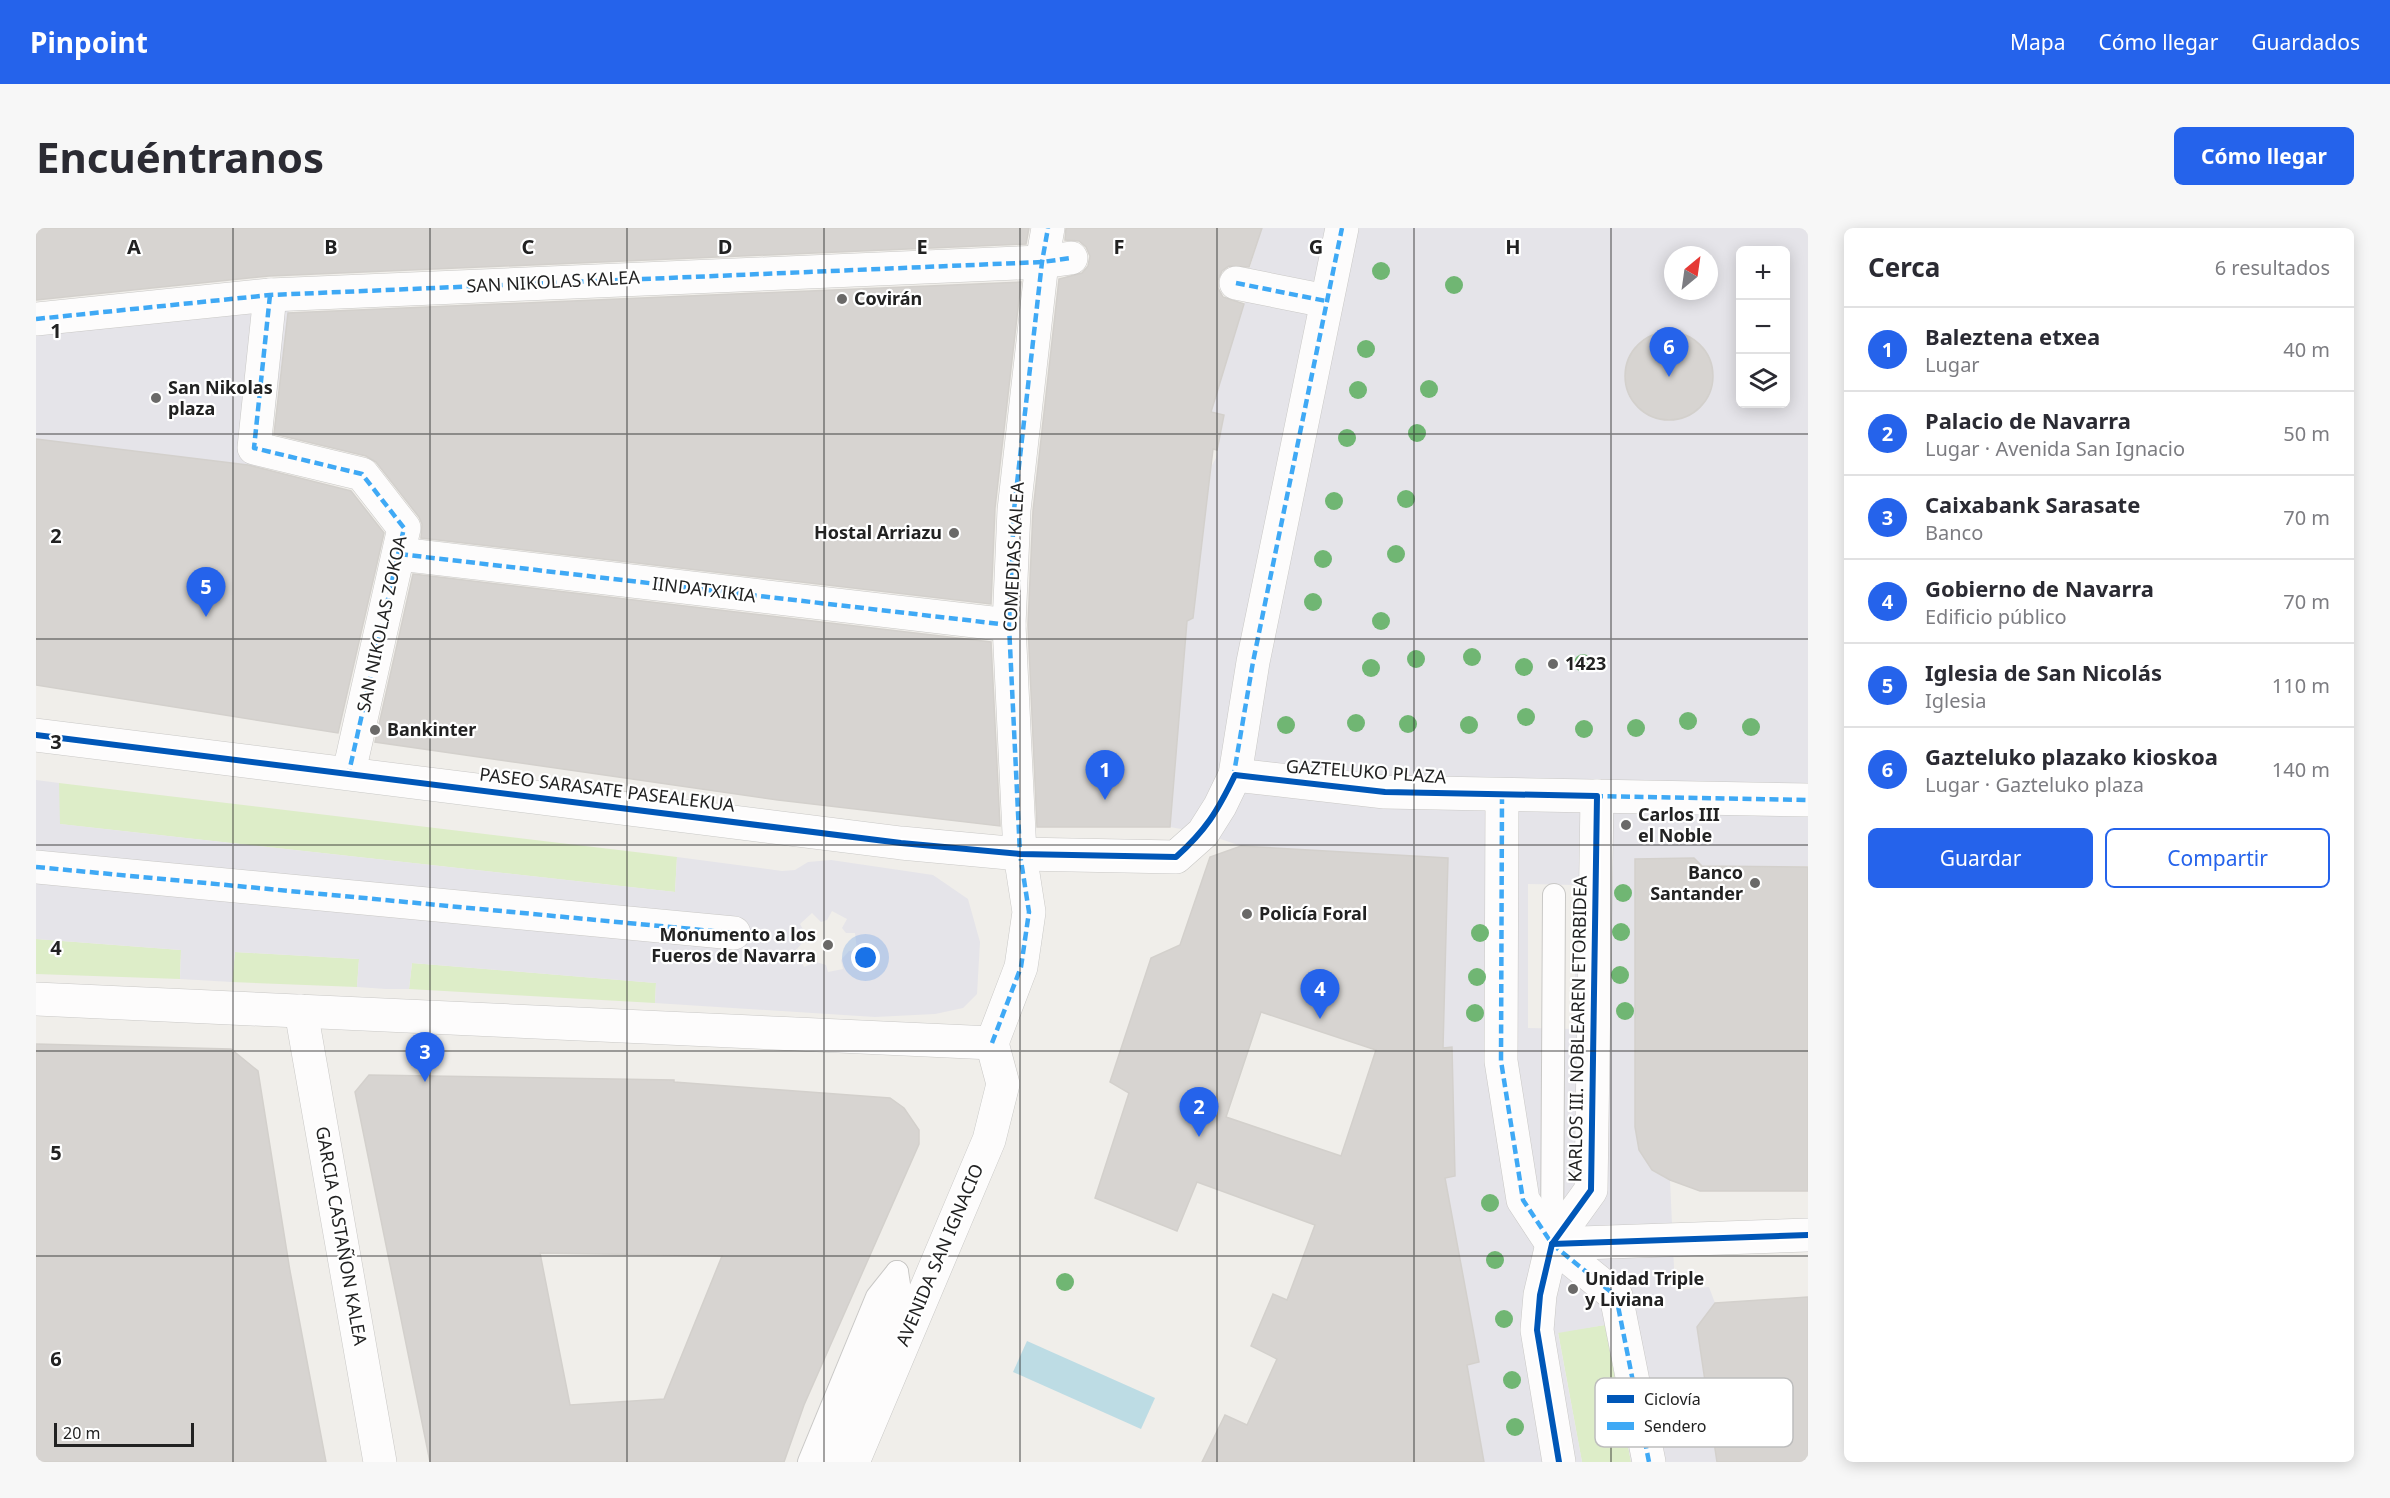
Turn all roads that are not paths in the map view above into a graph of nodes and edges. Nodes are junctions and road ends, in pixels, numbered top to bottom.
1 (1048, 228) edge
2 (1342, 228) edge
3 (1057, 260) junction
4 (1236, 283) dead end
5 (280, 295) junction
6 (1326, 301) junction
7 (36, 319) edge
8 (399, 554) junction
9 (1009, 625) junction
10 (36, 735) edge
11 (352, 759) junction
12 (1235, 775) junction
13 (1502, 795) junction
14 (1597, 796) junction
15 (1808, 800) edge
16 (1020, 854) junction
17 (36, 867) edge
18 (1554, 895) dead end
19 (734, 933) dead end
20 (36, 999) edge
21 (301, 1011) junction
22 (992, 1043) junction
23 (1808, 1235) edge
24 (1552, 1244) junction
25 (1632, 1378) edge
26 (1646, 1447) edge
27 (380, 1462) edge
28 (809, 1462) edge
29 (830, 1462) edge
30 (853, 1462) edge
31 (1559, 1462) edge
32 (1649, 1462) edge

1 - 3 street, COMEDIAS KALEA
2 - 6 street
3 - 5 street, SAN NIKOLAS KALEA
3 - 9 street, COMEDIAS KALEA
4 - 6 street
5 - 7 street, SAN NIKOLAS KALEA
5 - 8 street, SAN NIKOLAS ZOKOA
6 - 12 street
8 - 9 street, IINDATXIKIA
8 - 11 street, SAN NIKOLAS ZOKOA
9 - 16 street, COMEDIAS KALEA
10 - 11 street, PASEO SARASATE PASEALEKUA
11 - 16 street, PASEO SARASATE PASEALEKUA
12 - 13 street, GAZTELUKO PLAZA
12 - 16 street, PASEO SARASATE PASEALEKUA
13 - 14 street, GAZTELUKO PLAZA
13 - 24 street
14 - 15 street, GAZTELUKO PLAZA
14 - 24 street, KARLOS III. NOBLEAREN ETORBIDEA
16 - 22 street
17 - 19 street
18 - 24 lane
20 - 21 street
21 - 22 street
21 - 27 street, GARCIA CASTAÑON KALEA
22 - 30 street, AVENIDA SAN IGNACIO
23 - 24 street
24 - 25 street
24 - 31 street, KARLOS III. NOBLEAREN ETORBIDEA
26 - 32 street
28 - 29 lane

